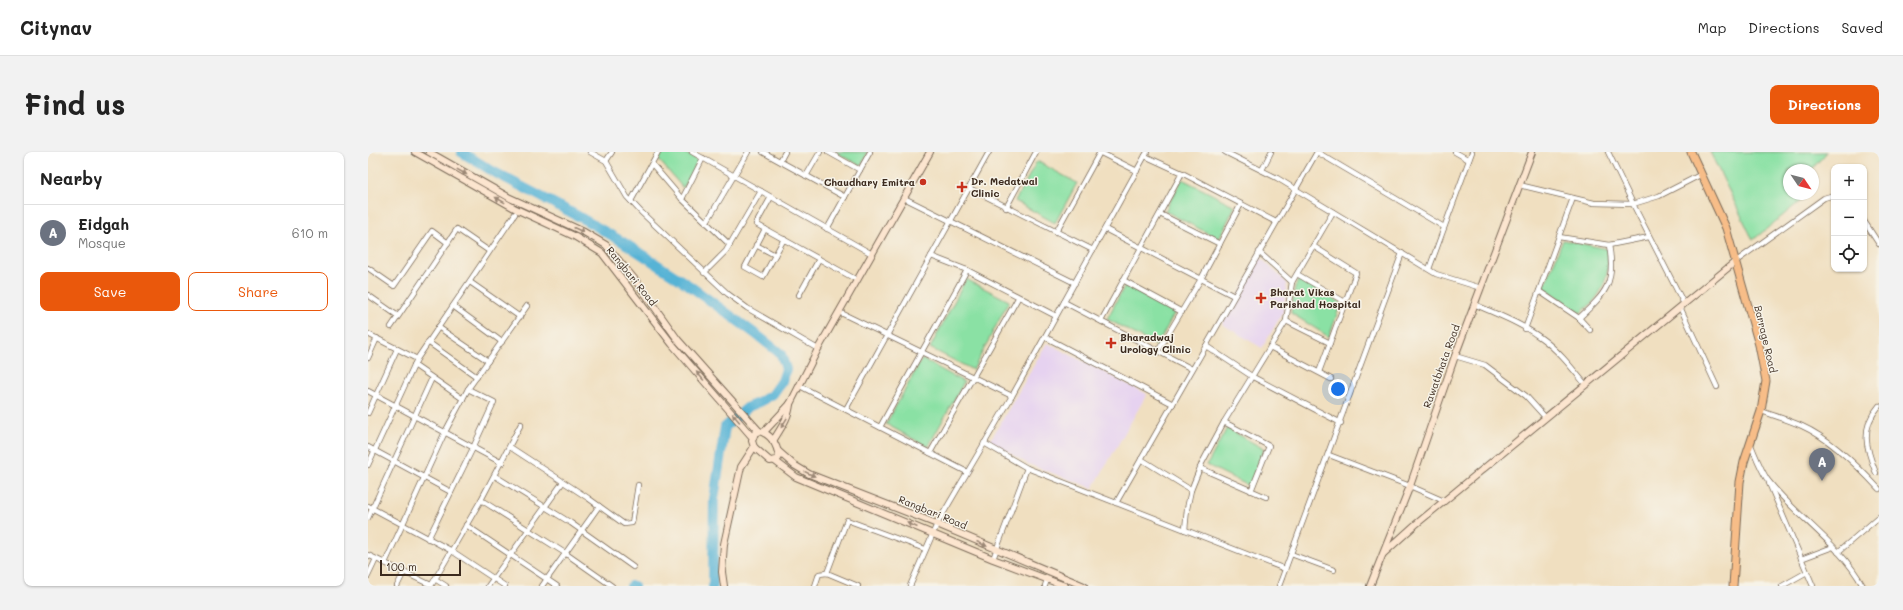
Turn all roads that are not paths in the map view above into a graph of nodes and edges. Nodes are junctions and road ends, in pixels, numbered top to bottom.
1 (415, 152) edge
2 (429, 152) edge
3 (590, 152) edge
4 (612, 152) edge
5 (658, 152) edge
6 (692, 152) edge
7 (748, 152) edge
8 (763, 152) edge
9 (785, 152) edge
10 (820, 152) edge
11 (828, 152) edge
12 (870, 152) edge
13 (930, 152) edge
14 (989, 152) edge
15 (1036, 152) edge
16 (1099, 152) edge
17 (1225, 152) edge
18 (1271, 152) edge
19 (1317, 152) edge
20 (1455, 152) edge
21 (1472, 152) edge
22 (1532, 152) edge
23 (1608, 152) edge
24 (1691, 152) edge
25 (1146, 154) edge
26 (703, 158) junction
27 (1469, 160) junction
28 (606, 161) junction
29 (780, 161) junction
30 (652, 164) junction
31 (860, 170) junction
32 (1262, 170) junction
33 (1136, 171) junction
34 (1182, 173) junction
35 (1702, 174) junction
36 (734, 176) junction
37 (806, 176) junction
38 (1519, 185) junction
39 (969, 188) junction
40 (1295, 189) junction
41 (761, 191) junction
42 (1831, 195) edge
43 (771, 197) junction
44 (845, 198) junction
45 (904, 198) junction
46 (1573, 198) junction
47 (682, 199) junction
48 (631, 201) junction
49 (1241, 204) junction
50 (1633, 204) junction
51 (1006, 208) junction
52 (1333, 212) junction
53 (515, 214) dead end
54 (1160, 214) junction
55 (951, 222) junction
56 (1276, 222) junction
57 (706, 223) junction
58 (1867, 226) edge
59 (1444, 227) junction
60 (765, 229) junction
61 (827, 229) junction
62 (1105, 229) junction
63 (1056, 232) junction
64 (1559, 237) junction
65 (1649, 237) junction
66 (784, 239) junction
67 (448, 243) junction
68 (1220, 244) junction
69 (1879, 244) edge
70 (730, 245) junction
71 (756, 245) junction
72 (1609, 245) junction
73 (1313, 246) junction
74 (1141, 248) junction
75 (1093, 250) junction
76 (490, 251) junction
77 (1259, 252) junction
78 (1402, 253) junction
79 (872, 254) junction
80 (775, 255) junction
81 (931, 256) junction
82 (819, 259) junction
83 (1735, 262) junction
84 (368, 268) edge
85 (1429, 269) junction
86 (967, 270) junction
87 (704, 273) junction
88 (1297, 274) junction
89 (1201, 278) junction
90 (857, 280) junction
91 (1123, 280) junction
92 (470, 282) junction
93 (1292, 282) junction
94 (1074, 283) junction
95 (1481, 288) junction
96 (1539, 291) junction
97 (368, 295) edge
98 (800, 295) dead end
99 (1234, 296) junction
100 (1018, 298) junction
101 (1064, 302) junction
102 (1345, 302) junction
103 (1474, 304) junction
104 (1682, 305) junction
105 (452, 306) junction
106 (527, 306) dead end
107 (839, 312) junction
108 (1182, 312) junction
109 (398, 316) junction
110 (1056, 316) junction
111 (520, 317) junction
112 (1579, 318) junction
113 (1101, 321) junction
114 (1286, 321) junction
115 (391, 327) dead end
116 (438, 327) junction
117 (1525, 329) junction
118 (1590, 330) dead end
119 (368, 334) edge
120 (887, 335) junction
121 (377, 338) junction
122 (1045, 338) junction
123 (428, 342) junction
124 (502, 342) junction
125 (1330, 342) junction
126 (1206, 346) junction
127 (1270, 348) junction
128 (398, 349) junction
129 (818, 349) junction
130 (1158, 351) junction
131 (922, 352) junction
132 (1455, 356) junction
133 (368, 358) edge
134 (417, 359) junction
135 (488, 362) junction
136 (414, 365) junction
137 (1192, 369) junction
138 (1319, 372) junction
139 (477, 377) junction
140 (973, 377) junction
141 (1253, 377) junction
142 (432, 378) junction
143 (1330, 379) dead end
144 (1585, 384) junction
145 (800, 386) junction
146 (1717, 387) dead end
147 (468, 389) junction
148 (368, 390) edge
149 (376, 395) junction
150 (1012, 396) junction
151 (463, 399) junction
152 (790, 404) junction
153 (1173, 404) junction
154 (395, 405) junction
155 (1879, 406) edge
156 (846, 409) junction
157 (1761, 411) junction
158 (368, 413) edge
159 (415, 416) junction
160 (1545, 418) junction
161 (1224, 422) junction
162 (1340, 423) junction
163 (521, 424) dead end
164 (880, 427) junction
165 (445, 432) junction
166 (761, 432) junction
167 (753, 438) junction
168 (773, 441) junction
169 (984, 443) junction
170 (1750, 443) junction
171 (368, 447) edge
172 (510, 447) junction
173 (754, 447) junction
174 (473, 448) junction
175 (374, 451) junction
176 (778, 451) junction
177 (930, 453) junction
178 (1329, 455) junction
179 (1141, 459) junction
180 (394, 461) junction
181 (775, 461) junction
182 (502, 463) junction
183 (368, 465) edge
184 (1027, 468) junction
185 (1200, 468) junction
186 (967, 472) junction
187 (1877, 472) edge
188 (495, 476) junction
189 (1868, 477) junction
190 (424, 478) junction
191 (1767, 478) junction
192 (563, 482) junction
193 (638, 485) dead end
194 (1410, 486) junction
195 (1879, 489) edge
196 (1191, 490) junction
197 (1251, 491) junction
198 (451, 492) junction
199 (1266, 497) dead end
200 (481, 500) junction
201 (1444, 501) junction
202 (1116, 503) junction
203 (545, 506) junction
204 (599, 506) junction
205 (370, 507) edge
206 (1879, 517) edge
207 (368, 518) edge
208 (936, 524) junction
209 (403, 525) junction
210 (466, 525) junction
211 (528, 530) junction
212 (582, 530) junction
213 (1185, 530) junction
214 (932, 534) junction
215 (428, 539) junction
216 (1833, 547) junction
217 (925, 549) junction
218 (996, 550) junction
219 (452, 551) junction
220 (1838, 552) junction
221 (565, 553) junction
222 (1291, 554) junction
223 (1383, 554) junction
224 (368, 555) edge
225 (510, 555) junction
226 (376, 559) junction
227 (993, 559) junction
228 (1802, 559) junction
229 (385, 563) junction
230 (633, 566) dead end
231 (1285, 570) junction
232 (1334, 570) dead end
233 (404, 572) junction
234 (1807, 572) junction
235 (827, 573) junction
236 (368, 576) edge
237 (493, 578) junction
238 (435, 579) junction
239 (547, 579) junction
240 (1048, 579) junction
241 (397, 586) edge
242 (431, 586) edge
243 (446, 586) edge
244 (488, 586) edge
245 (505, 586) edge
246 (542, 586) edge
247 (557, 586) edge
248 (612, 586) edge
249 (724, 586) edge
250 (815, 586) edge
251 (858, 586) edge
252 (910, 586) edge
253 (1045, 586) edge
254 (1065, 586) edge
255 (1084, 586) edge
256 (1279, 586) edge
257 (1370, 586) edge
258 (1733, 586) edge
259 (1782, 586) edge
260 (1813, 586) edge
261 (1863, 586) edge

167 -> 1 street, Rangbari Road
2 -> 166 street, Rangbari Road
3 - 28 street
4 - 28 street
5 - 30 street
6 - 26 street
7 - 36 street
8 - 29 street
9 - 29 street
10 - 37 street
11 - 31 street
12 - 31 street
13 - 45 street
14 - 39 street
15 - 51 street
16 - 33 street
16 - 63 street
17 - 32 street
18 - 32 street
19 - 40 street
19 - 59 street
20 - 27 street
21 - 27 street
22 - 38 street, Rawatbhata Road
23 - 50 street
24 - 35 main road, Barrage Road
25 - 33 street
25 - 34 street
26 - 36 street
26 - 47 street
27 - 59 street
28 - 48 street
29 - 37 street
30 - 47 street
30 - 48 street
31 - 44 street
32 - 40 street
33 - 62 street
34 - 49 street
34 - 54 street
35 - 50 street
35 - 83 main road, Barrage Road
36 - 41 street
36 - 57 street
37 - 44 street
38 - 46 street
38 - 95 street, Rawatbhata Road
39 - 51 street
39 - 55 street
40 - 52 street
40 - 56 street
41 - 43 street
41 - 70 street
42 - 83 street
43 - 60 street
43 - 61 street
44 - 61 street
45 - 55 street
45 - 79 street
46 - 50 street
46 - 64 street
47 - 57 street
48 - 87 street
49 - 56 street
49 - 68 street
50 - 65 street
51 - 63 street
52 - 73 street
52 - 78 street
53 - 76 street
54 - 68 street
54 - 74 street
55 - 81 street
55 - 94 street
56 - 77 street
57 - 70 street
58 - 69 street
59 - 85 street
60 - 66 street
60 - 71 street
61 - 79 street
62 - 74 street
62 - 75 street
63 - 75 street
64 - 72 street
64 - 96 street
65 - 72 street
65 - 104 street
66 - 80 street
66 - 82 street
67 - 76 street
67 - 84 street
67 - 109 street
68 - 89 street
70 - 87 street
71 - 80 street
71 - 80 street
72 - 112 street
73 - 88 street
73 - 102 street
74 - 89 street
74 - 91 street
75 - 94 street
76 - 92 street
77 - 93 street
77 - 99 street
78 - 85 street
78 - 162 street
79 - 90 street
81 - 86 street
81 - 120 street
82 - 90 street
82 - 98 street
83 - 104 street
83 - 157 main road, Barrage Road
85 - 95 street
86 - 100 street
86 - 131 street
87 - 129 street
88 - 93 street
88 - 102 street
89 - 99 street
89 - 108 street
90 - 107 street
91 - 108 street
91 - 113 street
92 - 105 street
92 - 111 street
93 - 114 street
94 - 101 street
95 - 103 street, Rawatbhata Road
96 - 112 street
96 - 117 street
97 - 109 street
99 - 126 street
100 - 110 street
100 - 140 street
101 - 110 street
101 - 113 street
102 - 125 street
103 - 117 street
103 - 132 street, Rawatbhata Road
104 - 144 street
104 - 146 street
105 - 116 street
105 - 124 street
106 - 111 street
107 - 120 street
107 - 129 street
108 - 130 street
109 - 115 street
110 - 122 street
111 - 124 street
112 - 118 street
113 - 130 street
114 - 125 street
114 - 127 street
116 - 123 street
116 - 135 street
117 - 144 street
119 - 121 street
120 - 131 street
120 - 156 street
121 - 128 street
121 - 133 street
122 - 150 street
122 - 153 street
123 - 134 street
123 - 139 street
124 - 135 street
125 - 138 street
126 - 137 street
126 - 141 street
127 - 138 street
127 - 141 street
128 - 134 street
128 - 149 street
129 - 145 street
130 - 137 street
131 - 140 street
131 - 164 street
132 - 160 street
132 - 194 street, Rawatbhata Road
134 - 136 street
135 - 139 street
136 - 142 street
136 - 154 street
137 - 153 street
138 - 143 street
139 - 147 street
140 - 150 street
140 - 177 street
141 - 161 street
141 - 162 street
142 - 151 street
142 - 159 street
144 - 160 street
145 - 152 street
145 - 156 street
147 - 151 street
147 - 174 street
148 - 149 street
149 - 154 street
149 - 158 street
150 - 169 street
151 - 165 street
152 - 166 street
152 -> 168 street
153 - 179 street
154 - 159 street
154 - 175 street
155 - 187 street
156 - 164 street
157 - 170 main road, Barrage Road
157 - 189 street
159 - 165 street
159 - 180 street
160 - 201 street
161 - 185 street
161 - 197 street
162 - 178 street
163 - 172 street
164 - 177 street
165 - 174 street
165 - 190 street
166 - 167 street
166 - 168 street, Rangbari Road
167 - 173 street
168 - 176 street, Rangbari Road
169 - 184 street
169 - 186 street
170 - 191 street
170 - 258 main road, Barrage Road
171 - 175 street
172 - 182 street
172 - 192 street
173 - 181 street, Rangbari Road
173 - 249 street
174 - 182 street
174 - 198 street
175 - 180 street
175 - 183 street
176 - 181 street
176 -> 208 street, Rangbari Road
177 - 186 street
178 - 194 street
178 - 222 street
179 - 196 street
179 - 202 street
180 - 190 street
180 - 205 street
214 -> 181 street, Rangbari Road
182 - 188 street
184 - 202 street
184 - 218 street
185 - 196 street
185 - 197 street
186 - 208 street
187 - 189 street
188 - 200 street
188 - 203 street
189 - 195 street
190 - 198 street
190 - 209 street
191 - 216 street
191 - 228 street
192 - 203 street
192 - 204 street
193 - 204 street
194 - 201 street
194 - 223 street, Rawatbhata Road
196 - 213 street
197 - 199 street
198 - 215 street
200 - 210 street
200 - 211 street
201 - 223 street
202 - 213 street
203 - 211 street
203 - 212 street
204 - 212 street
205 - 207 street
205 - 209 street
206 - 220 street
208 - 214 street
208 -> 218 street, Rangbari Road
209 - 215 street
209 - 229 street
210 - 219 street
210 - 225 street
211 - 221 street
211 - 225 street
212 - 221 street
212 - 230 street
213 - 231 street
214 - 217 street
214 - 227 street, Rangbari Road
215 - 219 street
216 - 220 street
216 - 228 street
217 - 235 street
217 - 252 street
218 - 227 street
218 - 255 street, Rangbari Road
219 - 237 street
219 - 238 street
220 - 261 street
221 - 239 street
221 - 248 street
222 - 231 street
222 - 232 street
223 - 257 street, Rawatbhata Road
224 - 226 street
225 - 237 street
225 - 239 street
226 - 229 street
226 - 236 street
227 - 240 street, Rangbari Road
228 - 234 street
229 - 233 street
231 - 256 street
233 - 241 street
233 - 242 street
234 - 259 street
234 - 260 street
235 - 250 street
235 - 251 street
237 - 244 street
237 - 245 street
238 - 242 street
238 - 243 street
239 - 246 street
239 - 247 street
240 - 253 street
240 - 254 street, Rangbari Road

